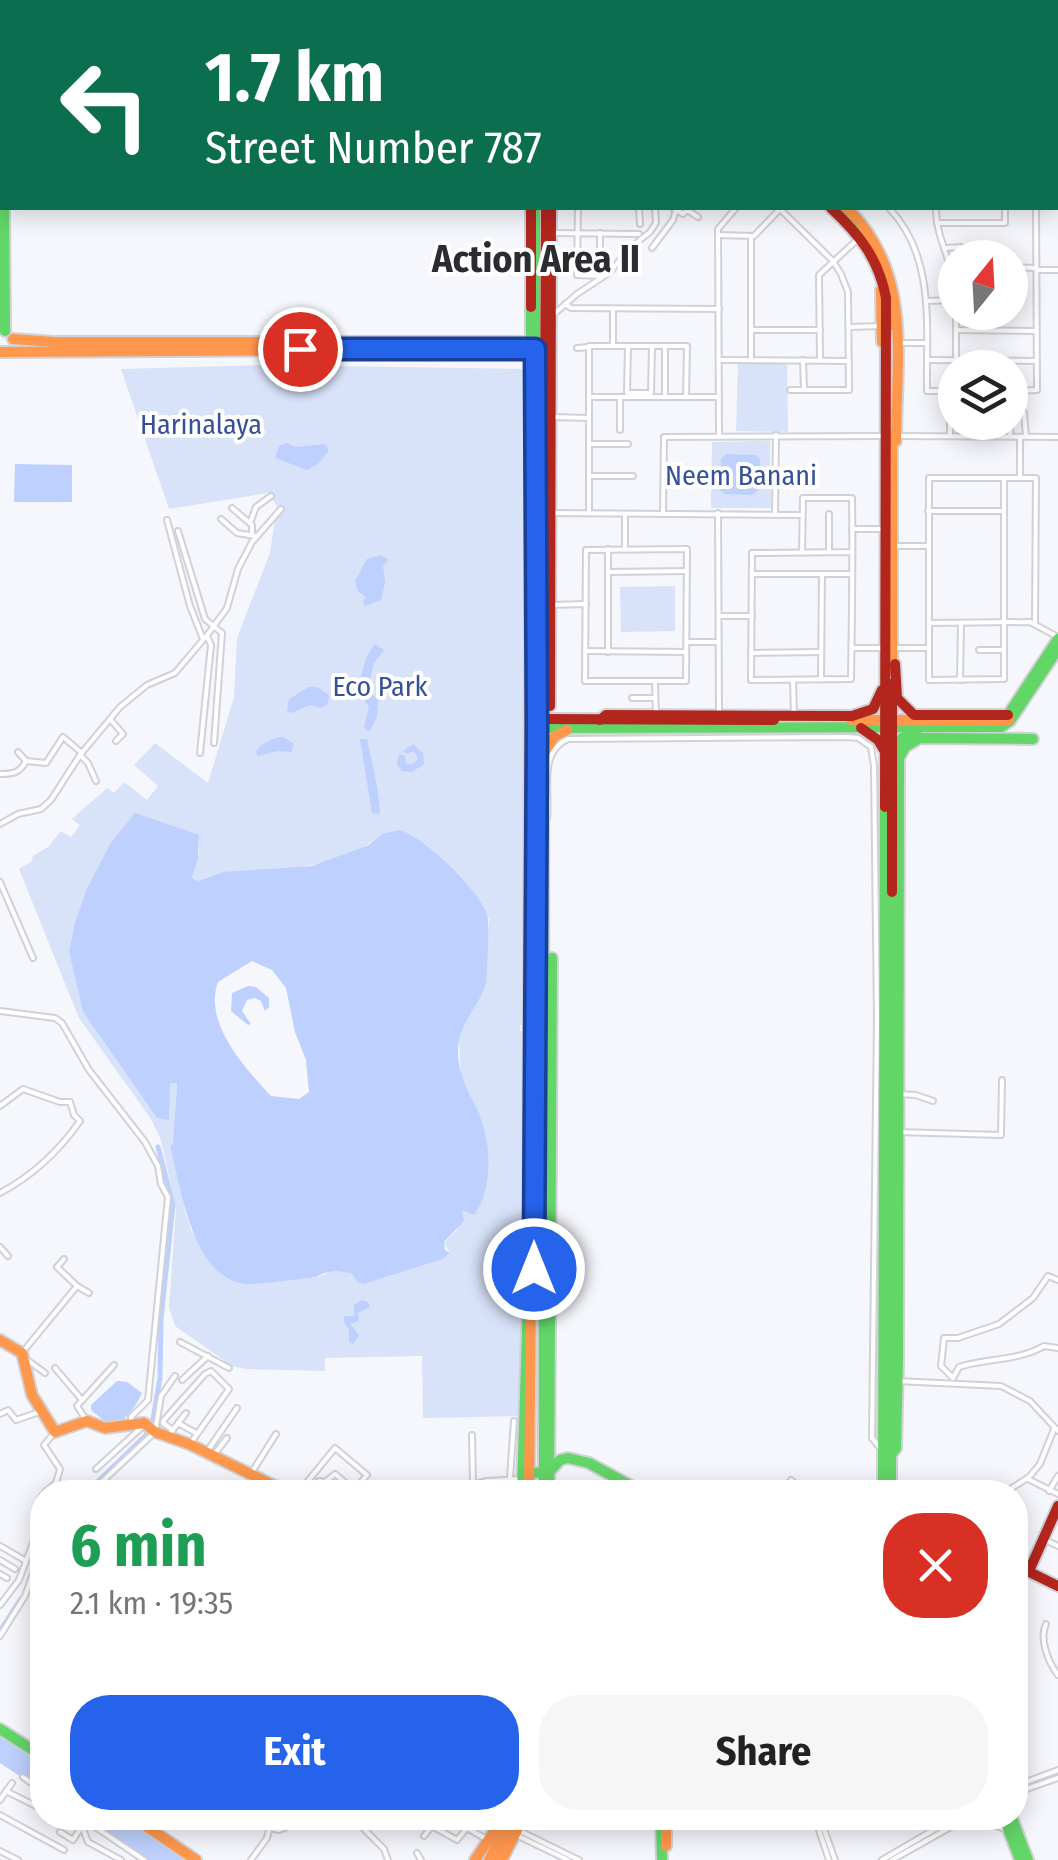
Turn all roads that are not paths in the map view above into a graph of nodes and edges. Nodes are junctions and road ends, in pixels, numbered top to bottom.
1 (362, 0) edge
2 (470, 0) edge
3 (4, 210) edge
4 (533, 210) edge
5 (548, 210) edge
6 (548, 210) edge
7 (578, 210) edge
8 (639, 210) edge
9 (655, 210) edge
10 (674, 210) edge
11 (687, 210) edge
12 (734, 210) edge
13 (779, 210) edge
14 (783, 210) edge
15 (843, 210) edge
16 (843, 210) edge
17 (843, 210) edge
18 (843, 210) edge
19 (891, 210) edge
20 (899, 210) edge
21 (936, 210) edge
22 (1006, 210) edge
23 (1036, 210) edge
24 (895, 214) junction
25 (698, 217) dead end
26 (937, 223) junction
27 (640, 224) dead end
28 (551, 233) junction
29 (578, 233) junction
30 (600, 233) junction
31 (639, 234) dead end
32 (718, 235) junction
33 (751, 236) junction
34 (858, 239) junction
35 (944, 240) edge
36 (652, 248) dead end
37 (834, 261) junction
38 (1028, 269) edge
39 (1036, 269) junction
40 (1058, 270) edge
41 (600, 277) junction
42 (926, 300) junction
43 (938, 300) edge
44 (565, 304) junction
45 (719, 309) junction
46 (613, 310) junction
47 (550, 319) junction
48 (882, 326) junction
49 (849, 327) junction
50 (751, 330) junction
51 (820, 330) junction
52 (956, 330) edge
53 (1028, 330) edge
54 (1037, 330) junction
55 (6, 340) edge
56 (896, 343) junction
57 (926, 343) junction
58 (531, 344) junction
59 (477, 345) junction
60 (612, 346) junction
61 (628, 346) junction
62 (652, 346) junction
63 (665, 346) junction
64 (576, 348) dead end
65 (589, 348) junction
66 (956, 350) edge
67 (720, 360) junction
68 (751, 360) junction
69 (803, 360) junction
70 (820, 360) junction
71 (926, 360) junction
72 (938, 360) edge
73 (850, 361) junction
74 (1028, 361) edge
75 (1037, 361) junction
76 (790, 390) dead end
77 (804, 390) junction
78 (938, 390) edge
79 (1028, 391) edge
80 (686, 396) junction
81 (589, 397) junction
82 (620, 397) junction
83 (664, 397) junction
84 (719, 397) junction
85 (548, 417) junction
86 (588, 418) junction
87 (620, 430) dead end
88 (719, 435) junction
89 (776, 435) junction
90 (889, 436) junction
91 (938, 436) edge
92 (1028, 436) edge
93 (1058, 437) edge
94 (1023, 440) edge
95 (589, 444) junction
96 (628, 444) dead end
97 (589, 476) junction
98 (633, 476) dead end
99 (1004, 478) junction
100 (1020, 478) junction
101 (271, 496) dead end
102 (232, 508) dead end
103 (281, 508) dead end
104 (928, 510) junction
105 (1004, 511) junction
106 (550, 512) junction
107 (589, 513) junction
108 (625, 513) junction
109 (662, 513) junction
110 (718, 513) junction
111 (776, 514) junction
112 (802, 514) junction
113 (829, 514) dead end
114 (221, 518) dead end
115 (166, 520) dead end
116 (250, 523) junction
117 (852, 529) junction
118 (882, 529) junction
119 (178, 531) dead end
120 (253, 536) junction
121 (895, 546) junction
122 (928, 546) junction
123 (626, 549) junction
124 (608, 550) junction
125 (802, 552) junction
126 (829, 552) junction
127 (852, 552) junction
128 (687, 571) junction
129 (608, 572) junction
130 (752, 574) junction
131 (822, 574) junction
132 (852, 574) junction
133 (586, 604) junction
134 (550, 606) junction
135 (719, 616) junction
136 (752, 616) junction
137 (929, 623) junction
138 (961, 623) junction
139 (1004, 623) junction
140 (1035, 623) junction
141 (214, 627) junction
142 (206, 637) junction
143 (1058, 638) edge
144 (687, 642) junction
145 (719, 642) junction
146 (852, 648) junction
147 (882, 648) junction
148 (895, 648) junction
149 (928, 648) junction
150 (979, 650) dead end
151 (1004, 650) junction
152 (1058, 650) edge
153 (586, 652) junction
154 (608, 652) junction
155 (687, 652) junction
156 (821, 652) junction
157 (751, 653) junction
158 (546, 656) junction
159 (821, 679) junction
160 (793, 680) junction
161 (960, 680) junction
162 (655, 682) junction
163 (544, 692) junction
164 (889, 695) junction
165 (632, 698) dead end
166 (655, 698) junction
167 (550, 706) junction
168 (656, 715) junction
169 (794, 716) junction
170 (719, 717) junction
171 (110, 719) junction
172 (1008, 719) junction
173 (570, 723) junction
174 (540, 724) junction
175 (601, 724) junction
176 (860, 724) junction
177 (889, 724) junction
178 (920, 724) junction
179 (823, 732) junction
180 (956, 733) junction
181 (1032, 738) dead end
182 (116, 740) dead end
183 (214, 743) dead end
184 (18, 752) dead end
185 (200, 752) dead end
186 (81, 754) junction
187 (544, 756) junction
188 (889, 756) junction
189 (26, 761) junction
190 (0, 774) edge
191 (96, 781) dead end
192 (880, 792) junction
193 (543, 822) junction
194 (0, 824) edge
195 (0, 882) edge
196 (34, 958) dead end
197 (552, 958) dead end
198 (0, 1010) edge
199 (1002, 1080) dead end
200 (898, 1094) junction
201 (933, 1100) dead end
202 (0, 1106) edge
203 (898, 1132) junction
204 (0, 1193) edge
205 (0, 1247) edge
206 (8, 1256) dead end
207 (64, 1258) dead end
208 (1058, 1280) edge
209 (77, 1286) junction
210 (88, 1293) dead end
211 (180, 1342) dead end
212 (2, 1344) edge
213 (1058, 1348) edge
214 (22, 1354) junction
215 (208, 1356) junction
216 (114, 1364) dead end
217 (55, 1368) dead end
218 (230, 1368) dead end
219 (45, 1372) dead end
220 (175, 1376) dead end
221 (182, 1380) dead end
222 (952, 1380) junction
223 (898, 1381) junction
224 (82, 1400) junction
225 (237, 1408) dead end
226 (42, 1412) junction
227 (186, 1413) dead end
228 (0, 1414) edge
229 (514, 1420) dead end
230 (87, 1422) junction
231 (178, 1423) junction
232 (145, 1427) junction
233 (1056, 1430) edge
234 (55, 1432) junction
235 (171, 1433) junction
236 (196, 1433) junction
237 (276, 1434) dead end
238 (472, 1435) dead end
239 (227, 1438) dead end
240 (190, 1444) junction
241 (886, 1453) junction
242 (210, 1454) junction
243 (96, 1469) dead end
244 (546, 1473) junction
245 (252, 1476) junction
246 (1058, 1476) edge
247 (510, 1478) junction
248 (1028, 1479) joint
249 (57, 1480) edge
250 (102, 1480) edge
251 (250, 1480) edge
252 (259, 1480) edge
253 (310, 1480) edge
254 (363, 1480) edge
255 (472, 1480) edge
256 (497, 1480) edge
257 (514, 1480) edge
258 (524, 1480) edge
259 (524, 1480) edge
260 (534, 1480) edge
261 (546, 1480) edge
262 (621, 1480) edge
263 (885, 1480) edge
264 (889, 1480) edge
265 (1049, 1491) junction
266 (1058, 1494) edge
267 (1058, 1506) edge
268 (1043, 1540) junction
269 (1058, 1546) edge
270 (1, 1548) edge
271 (30, 1550) edge
272 (0, 1560) edge
273 (26, 1561) junction
274 (16, 1568) dead end
275 (1028, 1571) joint
276 (0, 1574) edge
277 (7, 1578) dead end
278 (30, 1582) edge
279 (1058, 1586) edge
280 (0, 1588) edge
281 (8, 1593) junction
282 (0, 1603) edge
283 (1046, 1624) dead end
284 (0, 1636) edge
285 (1058, 1675) edge
286 (0, 1729) edge
287 (30, 1748) edge
288 (1058, 1770) edge
289 (23, 1778) dead end
290 (1058, 1778) edge
291 (1028, 1781) edge
292 (30, 1782) edge
293 (12, 1783) dead end
294 (1028, 1788) edge
295 (6, 1790) junction
296 (0, 1800) edge
297 (30, 1803) edge
298 (0, 1815) edge
299 (79, 1830) edge
300 (84, 1830) edge
301 (100, 1830) edge
302 (152, 1830) edge
303 (269, 1830) edge
304 (367, 1830) edge
305 (429, 1830) edge
306 (439, 1830) edge
307 (465, 1830) edge
308 (470, 1830) edge
309 (503, 1830) edge
310 (510, 1830) edge
311 (512, 1830) edge
312 (512, 1830) edge
313 (526, 1830) edge
314 (528, 1830) edge
315 (664, 1830) edge
316 (821, 1830) edge
317 (933, 1830) edge
318 (948, 1830) edge
319 (1006, 1830) edge
320 (1017, 1830) edge
321 (1009, 1831) joint
322 (60, 1832) dead end
323 (424, 1836) dead end
324 (488, 1840) junction
325 (0, 1850) edge
326 (64, 1850) dead end
327 (418, 1853) dead end
328 (18, 1860) edge
329 (121, 1860) edge
330 (144, 1860) edge
331 (196, 1860) edge
332 (251, 1860) edge
333 (388, 1860) edge
334 (421, 1860) edge
335 (476, 1860) edge
336 (489, 1860) edge
337 (500, 1860) edge
338 (568, 1860) edge
339 (579, 1860) edge
340 (664, 1860) edge
341 (832, 1860) edge
342 (882, 1860) edge
343 (892, 1860) edge
344 (1020, 1860) edge
345 (1028, 1860) edge

1 - 2 street
3 - 55 street
4 - 58 street
5 - 28 street
6 - 158 street
7 - 29 street
8 - 27 street
9 - 41 street
10 - 36 street
11 - 25 street
12 - 32 street
13 - 33 street
14 - 37 street
15 - 34 street
16 - 56 street
17 - 90 street
18 - 90 street
19 - 24 street
20 - 24 street
21 - 26 street
22 - 26 street
23 - 39 street
24 - 42 street
26 - 35 street
28 - 29 street
28 - 47 street
29 - 30 street
29 - 41 street
30 - 31 street
30 - 41 street
32 - 33 street
32 - 45 street
33 - 50 street
34 - 37 street
34 - 48 street
37 - 49 street
37 - 51 street
38 - 39 street
39 - 40 street
39 - 54 street
41 - 44 street
42 - 43 street
42 - 57 street
44 - 46 street
44 - 47 street
45 - 46 street
45 - 67 street
46 - 60 street
47 - 85 street
48 - 49 street
48 - 90 street
49 - 73 street
50 - 51 street
50 - 68 street
51 - 70 street
52 - 66 street
53 - 54 street
54 - 75 street
55 - 59 street
56 - 57 street
56 - 90 street
57 - 71 street
58 - 59 street
58 - 59 street
58 - 174 street
58 - 258 street
60 - 61 street
60 - 65 street
61 - 62 street
61 - 62 street
62 - 63 street
63 - 80 street
63 - 83 street
64 - 65 street
65 - 81 street
67 - 68 street
67 - 84 street
68 - 69 street
69 - 70 street
69 - 77 street
70 - 73 street
71 - 72 street
71 - 78 street
73 - 77 street
74 - 75 street
75 - 79 street
76 - 77 street
80 - 83 street
80 - 84 street
81 - 82 street
81 - 86 street
82 - 83 street
82 - 87 street
84 - 88 street
85 - 86 street
85 - 106 street
86 - 95 street
88 - 89 street
88 - 109 street
89 - 90 street
89 - 111 street
90 - 91 street
90 - 118 street
90 - 121 street
90 - 164 street
92 - 93 street
94 - 100 street
95 - 96 street
95 - 97 street
97 - 98 street
97 - 107 street
99 - 100 street
99 - 104 street
99 - 105 street
100 - 140 street
101 - 116 street
102 - 116 street
103 - 120 street
104 - 105 street
104 - 122 street
105 - 139 street
106 - 107 street
106 - 134 street
107 - 108 street
108 - 109 street
108 - 123 street
109 - 110 street
110 - 111 street
110 - 135 street
111 - 112 street
112 - 117 street
112 - 125 street
113 - 126 street
114 - 120 street
115 - 142 street
116 - 120 street
117 - 118 street
117 - 127 street
118 - 147 street
119 - 141 street
120 - 141 street
121 - 122 street
121 - 148 street
122 - 137 street
123 - 124 street
123 - 128 street
124 - 129 street
124 - 133 street
125 - 126 street
125 - 130 street
126 - 127 street
127 - 132 street
128 - 129 street
128 - 144 street
129 - 154 street
130 - 131 street
130 - 136 street
131 - 132 street
131 - 156 street
132 - 146 street
133 - 134 street
133 - 153 street
134 - 158 street
135 - 136 street
135 - 145 street
136 - 157 street
137 - 138 street
137 - 149 street
138 - 139 street
138 - 161 street
139 - 140 street
139 - 151 street
140 - 143 street
141 - 142 street
141 - 183 street
142 - 171 street
142 - 185 street
143 - 172 street
144 - 145 street
144 - 155 street
145 - 170 street
146 - 147 street
146 - 159 street
147 - 169 street
148 - 149 street
148 - 172 street
149 - 161 street
150 - 151 street
151 - 161 street
152 - 172 street
153 - 154 street
153 - 162 street
154 - 155 street
155 - 162 street
156 - 157 street
156 - 159 street
157 - 160 street
158 - 163 street
158 - 167 street
159 - 160 street
160 - 169 street
162 - 166 street
163 - 167 street
163 - 174 street
164 - 176 street
164 - 177 street
164 - 178 street
165 - 166 street
166 - 168 street
167 - 173 street
168 - 170 street
168 - 175 street
169 - 170 street
170 - 175 street
170 - 176 street
171 - 182 street
171 - 186 street
172 - 178 street
172 - 180 street
173 - 174 street
173 - 175 street
173 - 187 street
174 - 187 street
174 - 259 street
175 - 179 street
175 - 193 street
176 - 177 street
176 - 179 street
176 - 188 street
177 - 178 street
177 - 188 street
178 - 180 street
178 - 188 street
179 - 192 street
180 - 181 street
180 - 200 street
184 - 189 street
186 - 189 street
186 - 191 street
186 - 194 street
187 - 193 street
188 - 192 street
188 - 241 street
189 - 190 street
192 - 241 street
193 - 244 street
195 - 196 street
197 - 244 street
198 - 232 street
199 - 203 street
200 - 201 street
200 - 203 street
202 - 204 street
203 - 223 street
205 - 206 street
207 - 209 street
208 - 222 street
209 - 210 street
209 - 214 street
211 - 215 street
212 - 214 street
213 - 222 street
214 - 219 street
214 - 226 street
215 - 218 street
215 - 221 street
216 - 224 street
217 - 224 street
220 - 232 street
222 - 223 street
222 - 233 street
223 - 241 street
224 - 230 street
225 - 242 street
226 - 228 street
226 - 234 street
227 - 231 street
229 - 247 street
230 - 232 street
230 - 234 street
231 - 235 street
231 - 236 street
232 - 235 street
232 - 243 street
232 - 250 street
233 - 248 street
234 - 249 street
235 - 236 street
235 - 240 street
236 - 240 street
237 - 245 street
238 - 255 street
239 - 242 street
240 - 242 street
241 - 263 street
241 - 264 street
242 - 245 street
244 - 260 street
244 - 261 street
244 - 262 street
245 - 251 street
245 - 252 street
246 - 265 street
247 - 256 street
247 - 257 street
248 - 265 street
253 - 254 street
265 - 266 street
267 - 268 street
268 - 269 street
268 - 275 street
270 - 273 street
271 - 273 street
272 - 274 street
273 - 281 street
275 - 279 street
276 - 277 street
278 - 284 street
280 - 281 street
281 - 282 street
283 - 285 street
286 - 287 street
288 - 291 street
289 - 292 street
290 - 294 street
293 - 295 street
295 - 296 street
295 - 297 street
298 - 326 street
299 - 322 street
300 - 329 street
301 - 330 street
302 - 331 street
303 - 332 street
304 - 333 street
305 - 323 street
306 - 307 street
308 - 324 street
309 - 324 street
310 - 336 street
311 - 337 street
312 - 337 street
313 - 338 street
314 - 339 street
315 - 340 street
316 - 341 street
317 - 342 street
318 - 343 street
319 - 321 street
320 - 345 street
321 - 344 street
324 - 335 street
325 - 328 street
327 - 334 street

